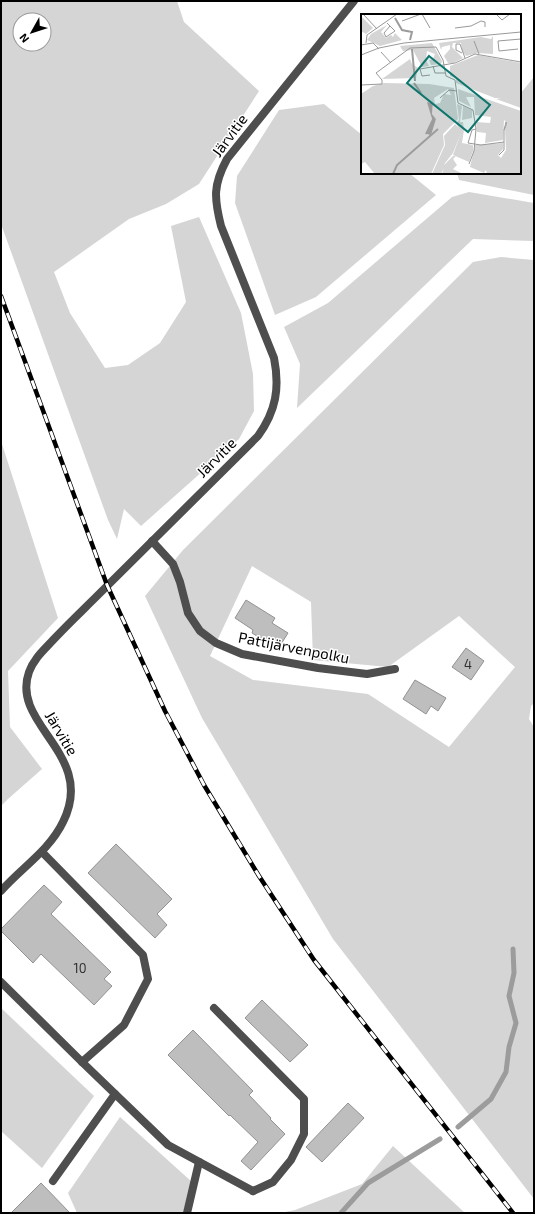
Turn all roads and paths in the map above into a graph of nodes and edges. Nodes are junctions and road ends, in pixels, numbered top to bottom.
1 (354, 1) edge
2 (152, 541) junction
3 (395, 669) dead end
4 (42, 852) junction
5 (1, 891) edge
6 (1, 982) edge
7 (214, 1008) dead end
8 (82, 1062) junction
9 (115, 1094) junction
10 (199, 1162) junction
11 (53, 1181) dead end
12 (186, 1213) edge

1 - 2 street, Järvitie
2 - 3 street, Pattijärvenpolku
2 - 4 street, Järvitie
4 - 5 street, Järvitie
4 - 8 street
6 - 8 street
7 - 10 street
8 - 9 street
9 - 10 street
9 - 11 street
10 - 12 street

